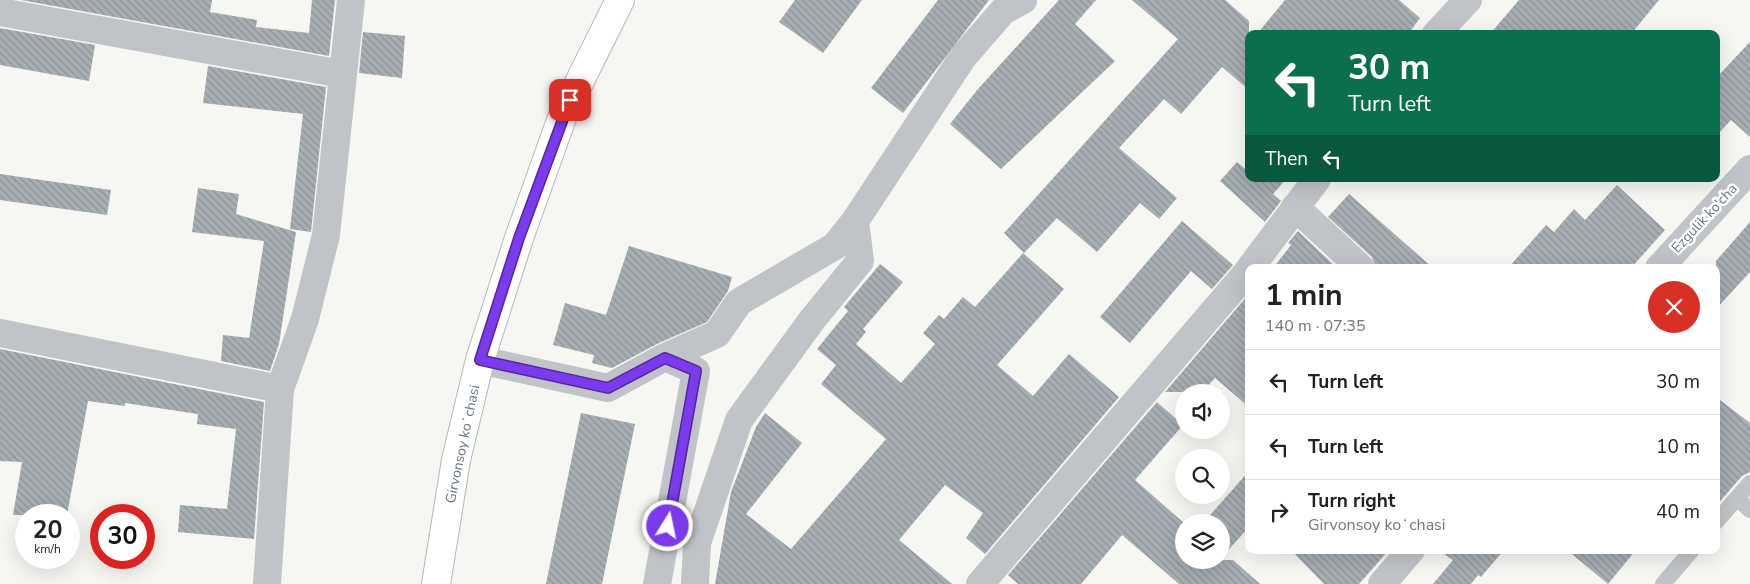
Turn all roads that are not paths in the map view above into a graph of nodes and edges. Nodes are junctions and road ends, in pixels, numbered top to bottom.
1 (351, 0) edge
2 (620, 0) edge
3 (1023, 0) edge
4 (1468, 0) edge
5 (0, 12) edge
6 (1440, 30) edge
7 (342, 74) junction
8 (1750, 169) edge
9 (1315, 182) edge
10 (1295, 207) junction
11 (855, 221) junction
12 (1254, 264) edge
13 (1357, 264) edge
14 (1663, 264) edge
15 (1245, 275) edge
16 (0, 333) edge
17 (665, 358) junction
18 (480, 360) junction
19 (280, 388) junction
20 (1750, 483) edge
21 (1737, 498) junction
22 (1750, 510) edge
23 (1720, 517) edge
24 (1407, 554) edge
25 (1689, 554) edge
26 (267, 584) edge
27 (436, 584) edge
28 (657, 584) edge
29 (695, 584) edge
30 (980, 584) edge
31 (1382, 584) edge
32 (1663, 584) edge

1 - 7 street
2 - 18 main road, Girvonsoy koʻchasi
3 - 11 street
4 - 6 street
5 - 7 street
7 - 19 street
8 - 14 street, Ezgulik ko'cha
9 - 10 street
10 - 12 street
10 - 13 street
11 - 17 street
11 - 29 street
15 - 30 street
16 - 19 street
17 - 18 street
17 - 28 street
18 - 27 main road, Girvonsoy koʻchasi
19 - 26 street
20 - 21 lane
21 - 22 lane
21 - 23 lane
24 - 31 street
25 - 32 lane

